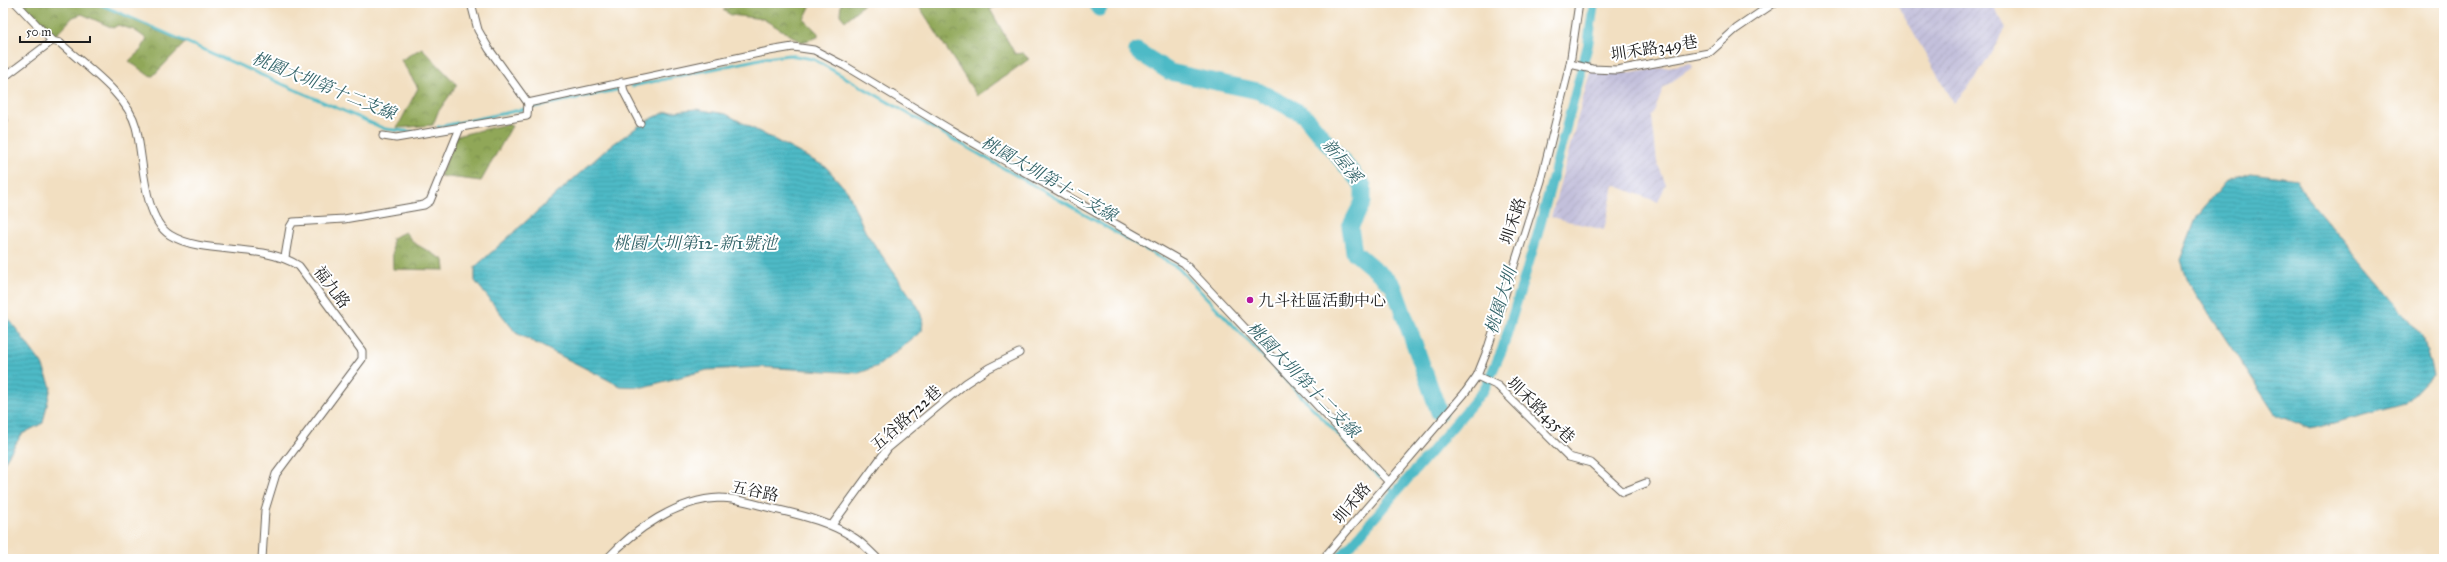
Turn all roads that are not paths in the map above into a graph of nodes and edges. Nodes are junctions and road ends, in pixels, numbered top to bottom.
1 (16, 3) edge
2 (471, 3) edge
3 (1579, 3) edge
4 (1774, 3) edge
5 (52, 41) junction
6 (1572, 64) junction
7 (3, 78) edge
8 (622, 82) junction
9 (528, 102) junction
10 (640, 123) dead end
11 (460, 128) junction
12 (383, 136) dead end
13 (285, 257) junction
14 (1019, 353) dead end
15 (1479, 377) junction
16 (1388, 481) junction
17 (1646, 483) dead end
18 (832, 525) junction
19 (262, 559) edge
20 (607, 559) edge
21 (878, 559) edge
22 (1323, 559) edge

1 - 5 street
2 - 9 street
3 - 6 street, 圳禾路
4 - 6 street, 圳禾路349巷
5 - 7 street
5 - 13 street
6 - 15 street, 圳禾路
8 - 9 street
8 - 10 street
8 - 16 street
9 - 11 street
11 - 12 street
11 - 13 street
13 - 19 street, 福九路
14 - 18 street, 五谷路722巷
15 - 16 street, 圳禾路
15 - 17 street, 圳禾路435巷
16 - 22 street, 圳禾路
18 - 20 street, 五谷路
18 - 21 street, 五谷路

